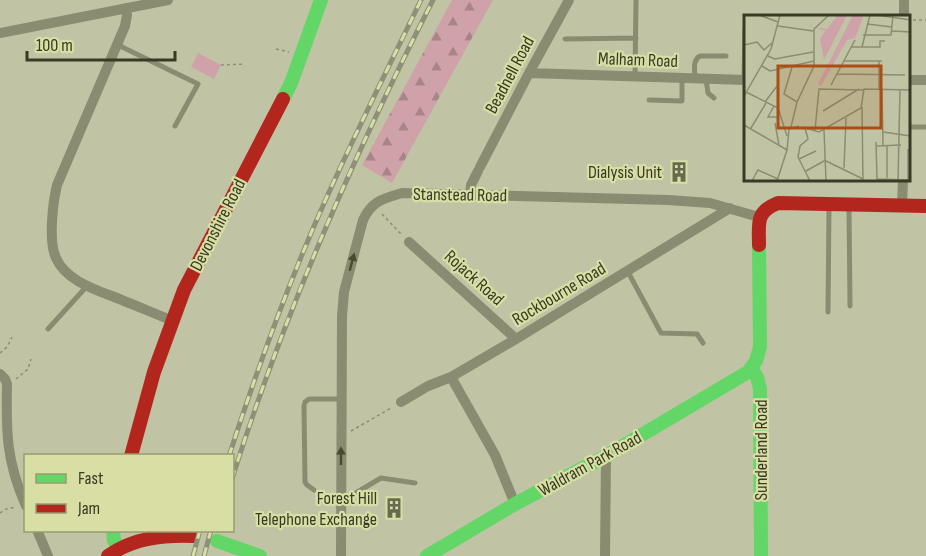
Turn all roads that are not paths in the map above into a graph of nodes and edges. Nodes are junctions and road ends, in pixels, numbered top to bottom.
1 (168, 0) edge
2 (321, 0) edge
3 (569, 0) edge
4 (636, 0) edge
5 (126, 8) junction
6 (0, 33) edge
7 (636, 38) junction
8 (565, 39) dead end
9 (118, 45) junction
10 (726, 56) dead end
11 (529, 73) junction
12 (635, 76) junction
13 (682, 78) junction
14 (701, 79) junction
15 (744, 80) edge
16 (714, 98) dead end
17 (649, 100) dead end
18 (175, 126) dead end
19 (911, 127) edge
20 (926, 128) edge
21 (903, 182) edge
22 (470, 195) junction
23 (828, 203) junction
24 (849, 204) junction
25 (903, 205) junction
26 (926, 206) edge
27 (730, 208) junction
28 (764, 212) junction
29 (409, 242) road end
30 (628, 272) junction
31 (87, 286) junction
32 (850, 306) dead end
33 (828, 312) dead end
34 (171, 320) junction
35 (48, 329) dead end
36 (516, 339) junction
37 (703, 343) dead end
38 (752, 369) junction
39 (0, 374) edge
40 (451, 377) junction
41 (341, 399) junction
42 (401, 402) road end
43 (131, 454) edge
44 (606, 456) junction
45 (5, 460) edge
46 (415, 483) dead end
47 (314, 490) dead end
48 (341, 499) junction
49 (24, 502) edge
50 (515, 504) junction
51 (37, 532) edge
52 (113, 532) edge
53 (193, 536) dead end
54 (218, 541) dead end
55 (113, 552) edge
56 (244, 553) edge
57 (48, 556) edge
58 (260, 556) edge
59 (341, 556) edge
60 (427, 556) edge
61 (605, 556) edge
62 (761, 556) edge

1 - 5 street
2 - 34 main road, Devonshire Road
3 - 11 street, Beadnell Road
4 - 7 lane
5 - 6 street
5 - 9 street
7 - 8 lane
7 - 12 lane
9 - 18 lane
9 - 31 street
10 - 14 lane
11 - 12 street, Malham Road
11 - 22 street, Beadnell Road
12 - 13 street, Malham Road
13 - 14 street, Malham Road
13 - 17 lane
14 - 15 street, Malham Road
14 - 16 lane
19 - 20 lane
21 - 25 street
22 - 27 street, Stanstead Road
41 -> 22 street, Stanstead Road
23 - 24 main road, Stanstead Road
23 - 28 main road, Stanstead Road
23 - 33 lane
24 - 25 main road, Stanstead Road
24 - 32 lane
25 - 26 main road, Stanstead Road
27 - 28 street, Stanstead Road
27 - 30 street, Rockbourne Road
28 - 38 main road
29 - 36 street, Rojack Road
30 - 36 street, Rockbourne Road
30 - 37 lane
31 - 34 street
31 - 35 lane
34 - 43 main road, Devonshire Road
36 - 40 street, Rockbourne Road
38 - 44 main road, Waldram Park Road
38 - 62 main road, Sunderland Road
39 - 45 street
40 - 42 street, Rockbourne Road
40 - 50 street
41 - 47 lane
48 -> 41 street
44 - 50 main road, Waldram Park Road
44 - 61 street
45 - 49 street
46 - 48 lane
48 - 59 street
50 - 60 main road, Waldram Park Road
51 - 57 street
52 - 55 main road
53 - 55 main road
54 - 56 main road
56 - 58 main road

